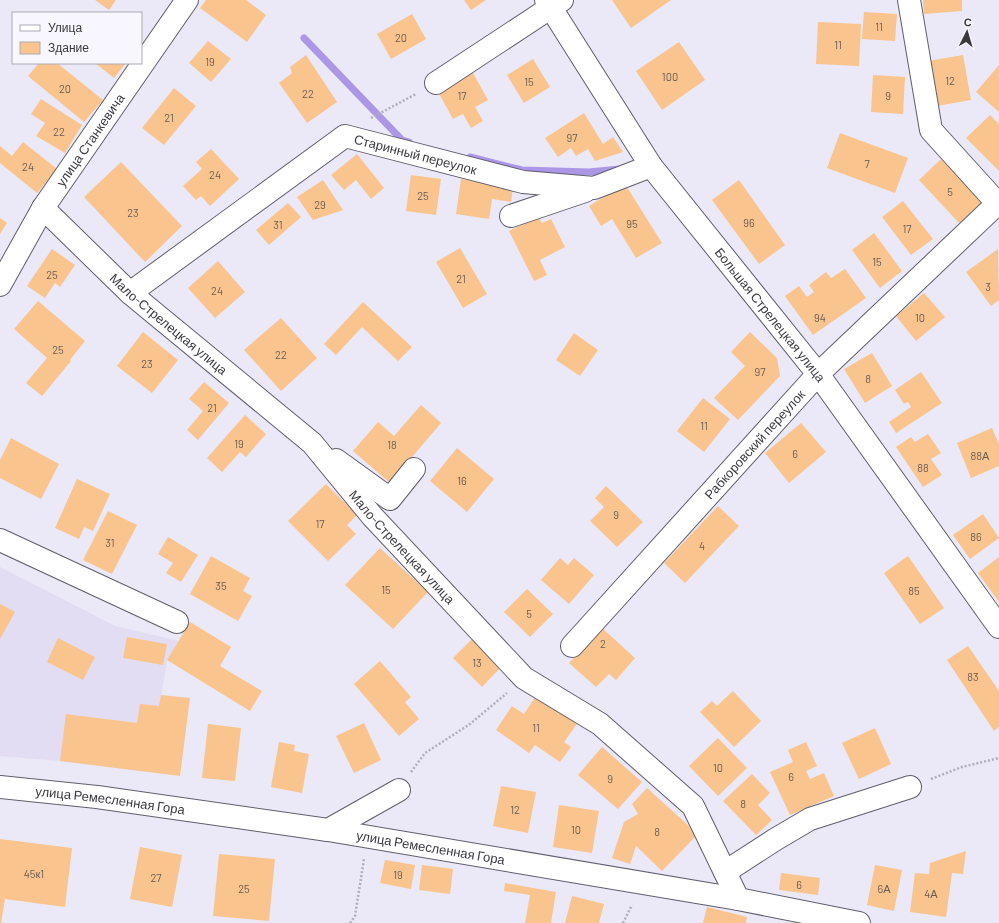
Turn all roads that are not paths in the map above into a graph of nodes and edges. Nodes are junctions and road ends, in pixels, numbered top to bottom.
1 (187, 0) edge
2 (909, 0) edge
3 (553, 3) edge
4 (436, 83) road end
5 (651, 166) junction
6 (594, 188) junction
7 (998, 204) edge
8 (43, 208) junction
9 (511, 216) dead end
10 (0, 285) edge
11 (130, 293) junction
12 (818, 374) junction
13 (312, 443) junction
14 (414, 469) dead end
15 (0, 540) edge
16 (177, 622) dead end
17 (999, 626) edge
18 (572, 646) dead end
19 (0, 787) edge
20 (910, 787) road end
21 (399, 790) road end
22 (328, 830) junction
23 (725, 872) junction
24 (738, 899) junction
25 (859, 923) edge

1 - 8 street, улица Станкевича
2 - 7 street
3 - 4 street
3 - 5 street, Большая Стрелецкая улица
5 - 6 street, Старинный переулок
5 - 12 street, Большая Стрелецкая улица
6 - 9 street
6 - 11 street, Старинный переулок
7 - 12 street, Рабкоровский переулок
8 - 10 street, улица Станкевича
8 - 11 street, Мало-Стрелецкая улица
11 - 13 street, Мало-Стрелецкая улица
12 - 17 street, Большая Стрелецкая улица
12 - 18 street, Рабкоровский переулок
13 - 14 street
13 - 23 street, Мало-Стрелецкая улица
15 - 16 street
19 - 22 street, улица Ремесленная Гора
20 - 23 street
21 - 22 street
22 - 24 street, улица Ремесленная Гора
23 - 24 street, Мало-Стрелецкая улица
24 - 25 street, улица Ремесленная Гора

